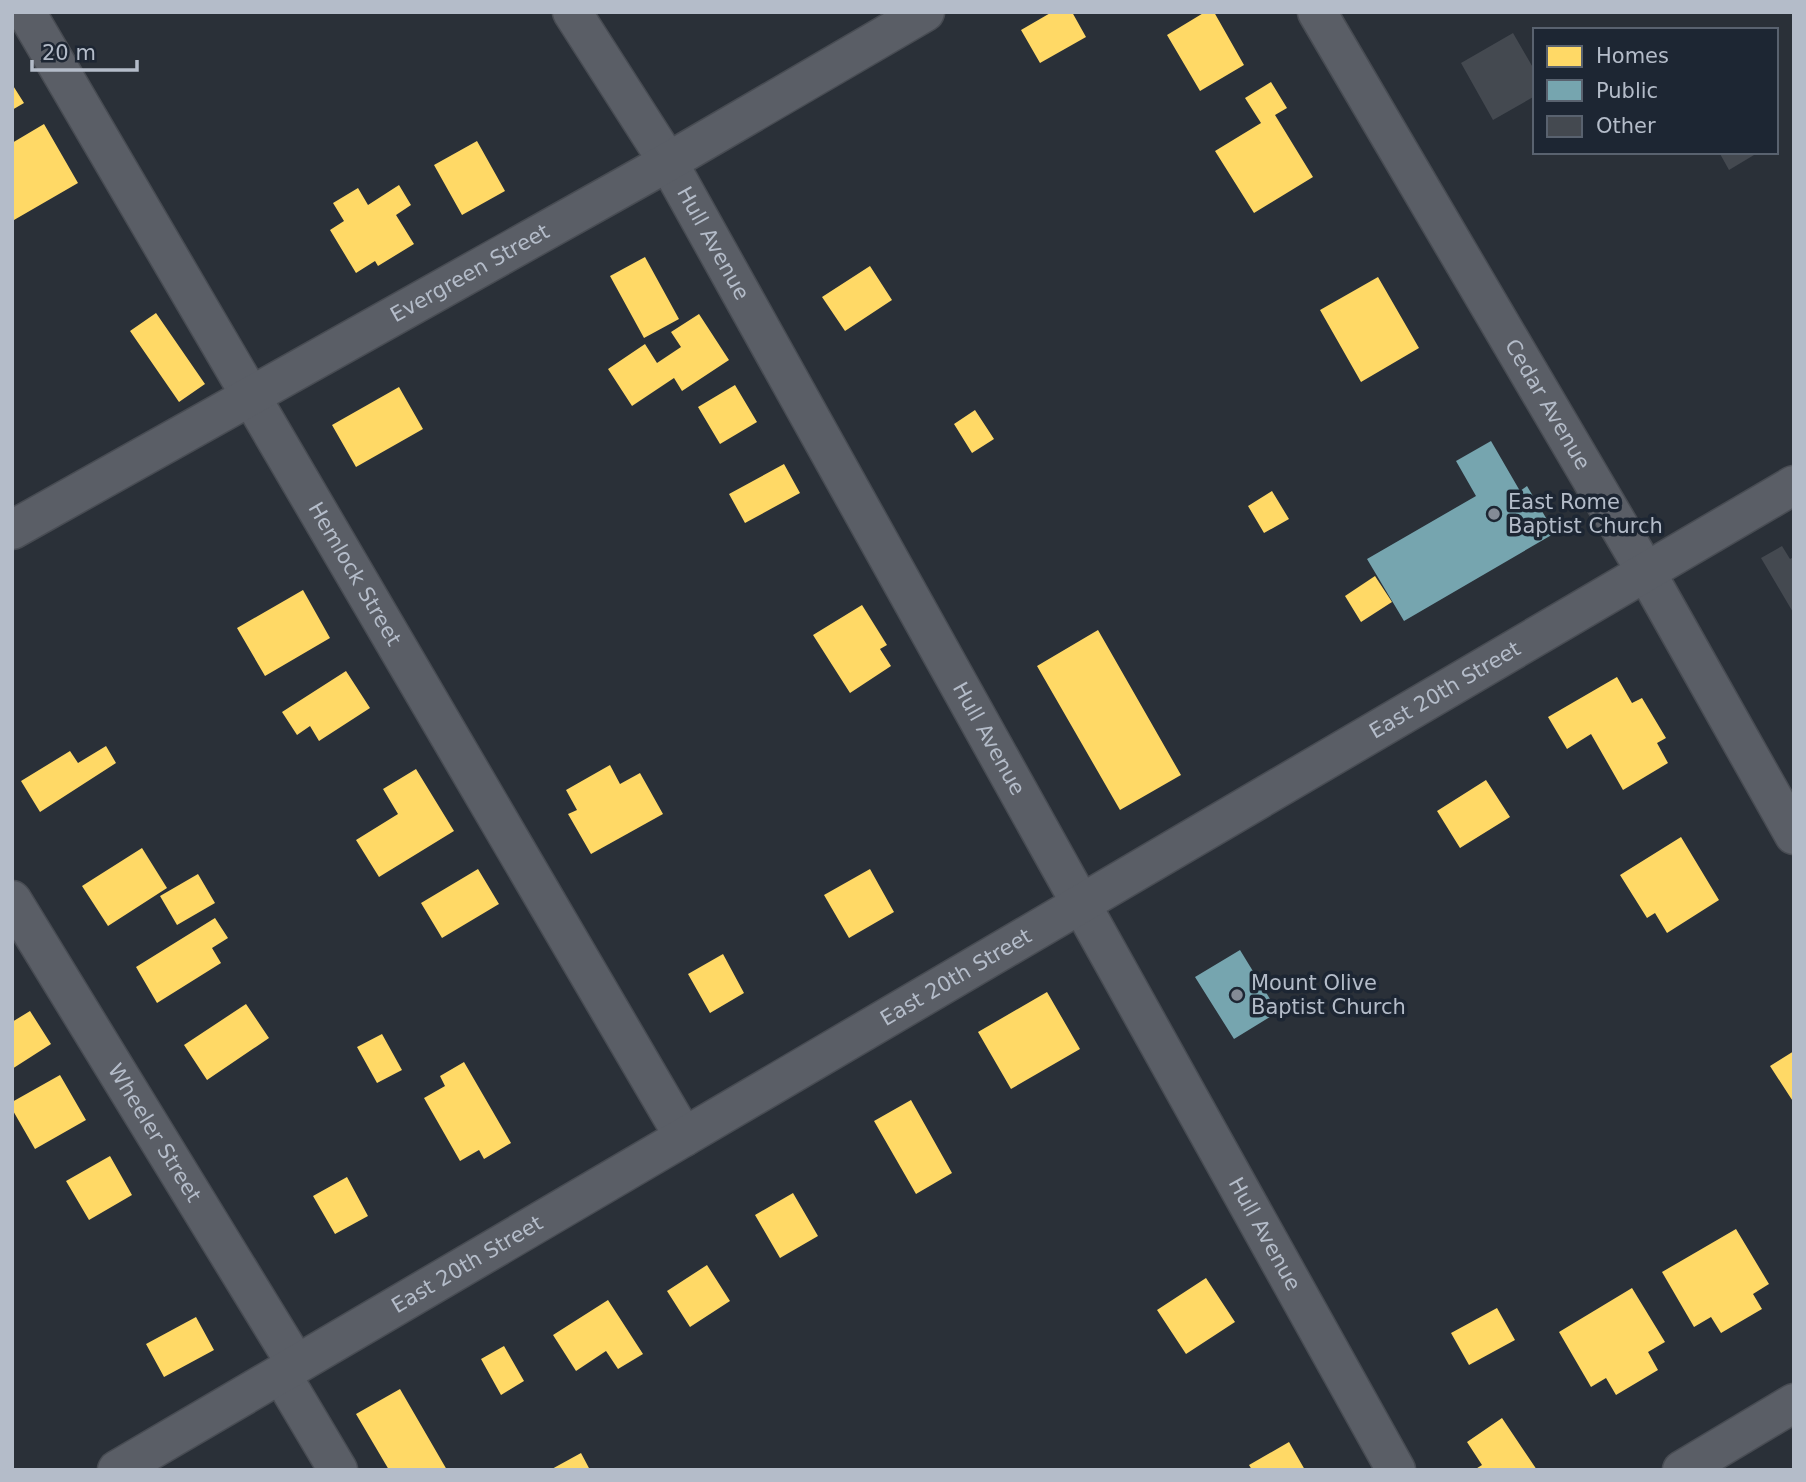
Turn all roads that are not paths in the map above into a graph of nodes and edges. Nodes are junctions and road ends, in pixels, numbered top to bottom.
1 (26, 12) edge
2 (572, 12) edge
3 (925, 12) edge
4 (1317, 12) edge
5 (668, 162) junction
6 (251, 396) junction
7 (1794, 485) edge
8 (12, 530) edge
9 (1646, 572) junction
10 (1794, 835) edge
11 (12, 901) edge
12 (1081, 901) junction
13 (684, 1137) junction
14 (288, 1369) junction
15 (1794, 1403) edge
16 (117, 1470) edge
17 (338, 1470) edge
18 (1396, 1470) edge
19 (1682, 1470) edge

1 - 6 street, Hemlock Street
2 - 5 street, Hull Avenue
3 - 5 street, Evergreen Street
4 - 9 street, Cedar Avenue
5 - 6 street, Evergreen Street
5 - 12 street, Hull Avenue
6 - 8 street, Evergreen Street
6 - 13 street, Hemlock Street
7 - 9 street, East 20th Street
9 - 10 street, Cedar Avenue
9 - 12 street, East 20th Street
11 - 14 street, Wheeler Street
12 - 13 street, East 20th Street
12 - 18 street, Hull Avenue
13 - 14 street, East 20th Street
14 - 16 street, East 20th Street
14 - 17 street, Wheeler Street
15 - 19 street

